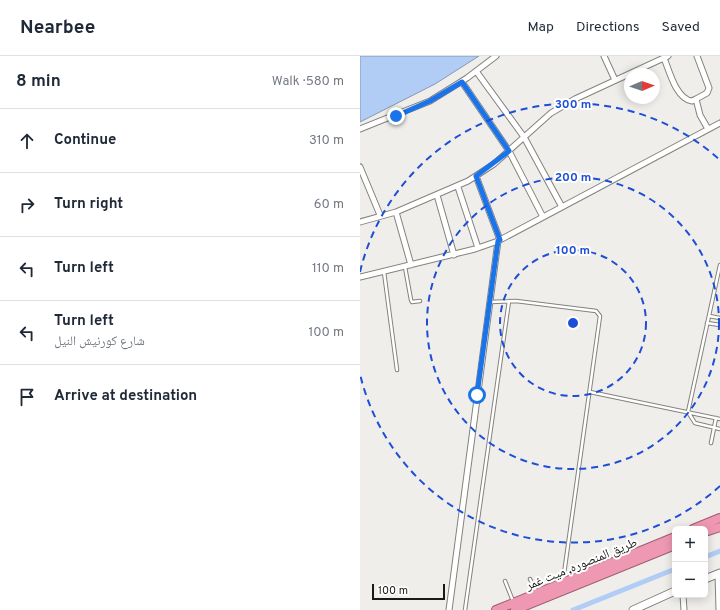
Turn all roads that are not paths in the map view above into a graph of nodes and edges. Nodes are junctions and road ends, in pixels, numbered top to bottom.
1 (496, 56) edge
2 (604, 56) edge
3 (697, 56) edge
4 (666, 57) edge
5 (476, 71) junction
6 (615, 80) junction
7 (462, 82) junction
8 (696, 99) junction
9 (720, 123) edge
10 (360, 129) edge
11 (708, 129) junction
12 (524, 137) junction
13 (509, 151) junction
14 (360, 167) edge
15 (476, 176) junction
16 (458, 187) junction
17 (437, 195) junction
18 (562, 207) junction
19 (396, 212) junction
20 (380, 215) junction
21 (543, 217) junction
22 (360, 222) edge
23 (499, 240) junction
24 (478, 248) junction
25 (454, 255) junction
26 (720, 265) edge
27 (408, 266) junction
28 (384, 272) junction
29 (360, 277) edge
30 (420, 301) dead end
31 (509, 301) junction
32 (489, 302) junction
33 (709, 316) junction
34 (720, 318) edge
35 (707, 323) junction
36 (720, 325) edge
37 (397, 370) dead end
38 (590, 392) junction
39 (688, 412) junction
40 (716, 418) junction
41 (720, 419) edge
42 (714, 428) junction
43 (720, 429) edge
44 (712, 443) dead end
45 (720, 518) edge
46 (700, 526) edge
47 (720, 526) edge
48 (708, 531) edge
49 (672, 538) edge
50 (672, 546) edge
51 (719, 574) edge
52 (708, 578) edge
53 (530, 579) dead end
54 (505, 581) dead end
55 (562, 583) junction
56 (672, 592) edge
57 (537, 594) junction
58 (683, 598) edge
59 (515, 606) edge
60 (449, 610) edge
61 (465, 610) edge
62 (496, 610) edge
63 (633, 610) edge
64 (684, 610) edge
65 (719, 610) edge

1 - 5 street
2 - 6 street
3 - 8 street
4 - 6 street
4 - 8 street
5 - 7 street
5 - 12 street
6 - 12 street
7 - 10 street
7 - 13 street
8 - 11 street
9 - 11 street
11 - 18 street
12 - 13 street
12 - 18 street
13 - 15 street
13 - 21 street
14 - 20 street
15 - 16 street
15 - 23 street
16 - 17 street
16 - 24 street
17 - 19 street
17 - 25 street
18 - 21 street
19 - 20 street
19 - 27 street
20 - 22 street
21 - 23 street
23 - 24 street
23 - 32 street
24 - 25 street
25 - 27 street
26 - 33 lane
27 - 28 street
27 - 30 lane
28 - 29 street
28 - 37 lane
31 - 32 lane
31 - 38 lane
31 - 61 lane
32 - 60 street
33 - 34 lane
33 - 35 lane
35 - 36 lane
35 - 39 lane
38 - 39 lane
38 - 55 lane
39 - 40 lane
39 - 42 lane
40 - 41 lane
40 - 42 lane
42 - 43 lane
42 - 44 lane
45 - 46 highway
47 - 48 highway
49 - 55 highway, طريق المنصوره, ميت غمر
50 - 59 highway, طريق المنصوره, ميت غمر
51 - 52 main road
51 - 65 street
53 - 57 lane
54 - 59 lane
55 - 57 highway, طريق المنصوره, ميت غمر
56 - 63 main road
57 - 59 highway, طريق المنصوره, ميت غمر
58 - 64 street
59 - 62 highway, طريق المنصوره, ميت غمر

